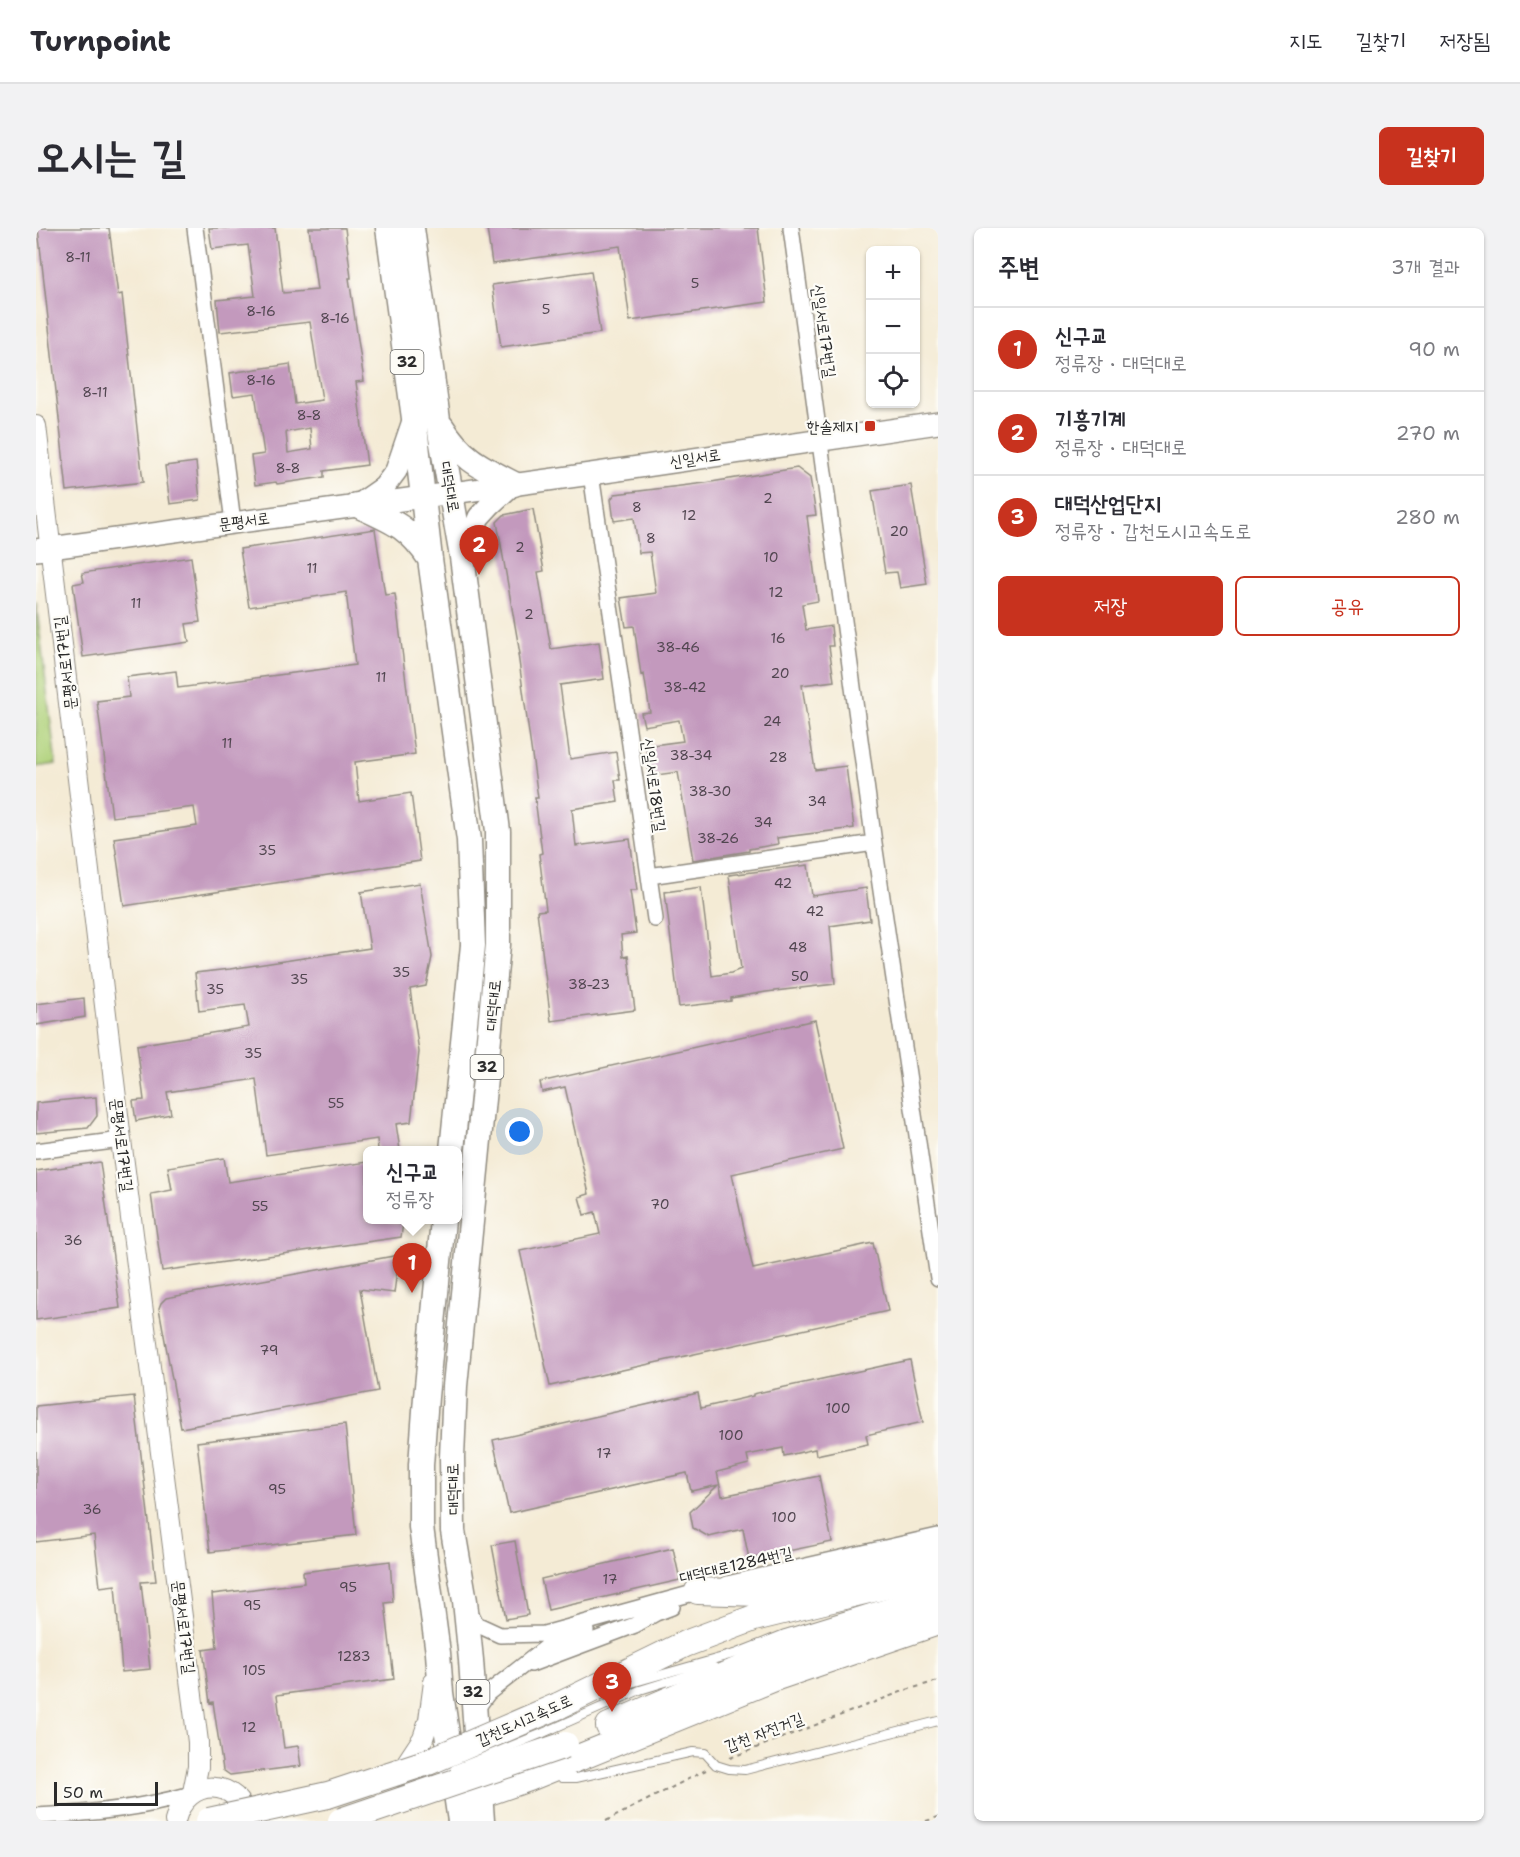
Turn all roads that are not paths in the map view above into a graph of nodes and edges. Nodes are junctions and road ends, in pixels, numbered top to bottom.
1 (195, 228) edge
2 (388, 228) edge
3 (412, 228) edge
4 (791, 228) edge
5 (426, 419) junction
6 (938, 423) edge
7 (36, 426) edge
8 (820, 439) junction
9 (591, 474) junction
10 (514, 484) junction
11 (452, 493) junction
12 (423, 497) junction
13 (357, 505) junction
14 (233, 522) junction
15 (44, 549) edge
16 (462, 557) junction
17 (430, 559) junction
18 (874, 843) junction
19 (649, 876) junction
20 (655, 919) dead end
21 (121, 1140) junction
22 (452, 1146) edge
23 (36, 1151) edge
24 (443, 1224) edge
25 (938, 1278) edge
26 (938, 1536) edge
27 (938, 1554) edge
28 (938, 1573) edge
29 (938, 1587) edge
30 (698, 1591) junction
31 (465, 1601) junction
32 (938, 1602) edge
33 (938, 1622) edge
34 (438, 1653) junction
35 (567, 1702) junction
36 (474, 1712) junction
37 (938, 1721) edge
38 (554, 1739) junction
39 (198, 1742) junction
40 (562, 1778) dead end
41 (400, 1786) junction
42 (218, 1789) junction
43 (191, 1793) junction
44 (466, 1796) edge
45 (159, 1803) junction
46 (244, 1812) edge
47 (36, 1816) edge
48 (176, 1817) edge
49 (209, 1821) edge
50 (340, 1821) edge
51 (366, 1821) edge

1 - 14 street
2 - 5 main road, 대덕대로 / 32
3 - 5 main road, 대덕대로 / 32
4 - 8 street, 신일서로17번길
5 - 10 main road
5 - 11 main road, 대덕대로 / 32
5 - 12 main road, 대덕대로 / 32
5 - 13 main road
6 - 8 main road, 신일서로
7 - 15 street, 문평서로17번길
8 - 9 main road, 신일서로
8 - 18 street
9 - 10 main road, 신일서로
9 - 19 street, 신일서로18번길
10 - 11 main road, 신일서로
10 - 16 main road
11 - 12 main road, 문평서로
11 - 16 main road, 대덕대로 / 32
12 - 13 main road, 문평서로
12 - 17 main road, 대덕대로 / 32
13 - 14 main road, 문평서로
13 - 17 main road
14 - 15 main road, 문평서로
15 - 21 street, 문평서로17번길
16 - 31 main road, 대덕대로 / 32
17 - 22 main road, 대덕대로 / 32
18 - 19 street
18 - 25 street
19 - 20 street, 신일서로18번길
21 - 23 street
21 - 39 street, 문평서로17번길
24 - 34 main road, 대덕대로 / 32
26 - 30 street, 대덕대로1284번길
27 - 30 highway
28 - 35 highway, 갑천도시고속도로
29 - 35 lane
30 - 31 street, 대덕대로1284번길
30 - 36 street
31 - 36 main road, 대덕대로 / 32
32 - 38 highway, 갑천도시고속도로
33 - 44 highway
34 - 41 street
34 - 44 main road, 대덕대로 / 32
35 - 49 highway, 갑천도시고속도로, bridge
36 - 44 main road, 대덕대로 / 32
37 - 40 lane
38 - 44 lane, bridge
38 - 50 highway, 갑천도시고속도로, bridge
39 - 42 street
39 - 43 street
41 - 44 street
41 - 46 street
41 - 50 lane, bridge
42 - 43 street
42 - 46 street
43 - 45 street
43 - 48 street
44 - 51 street
45 - 47 street
45 - 48 street

